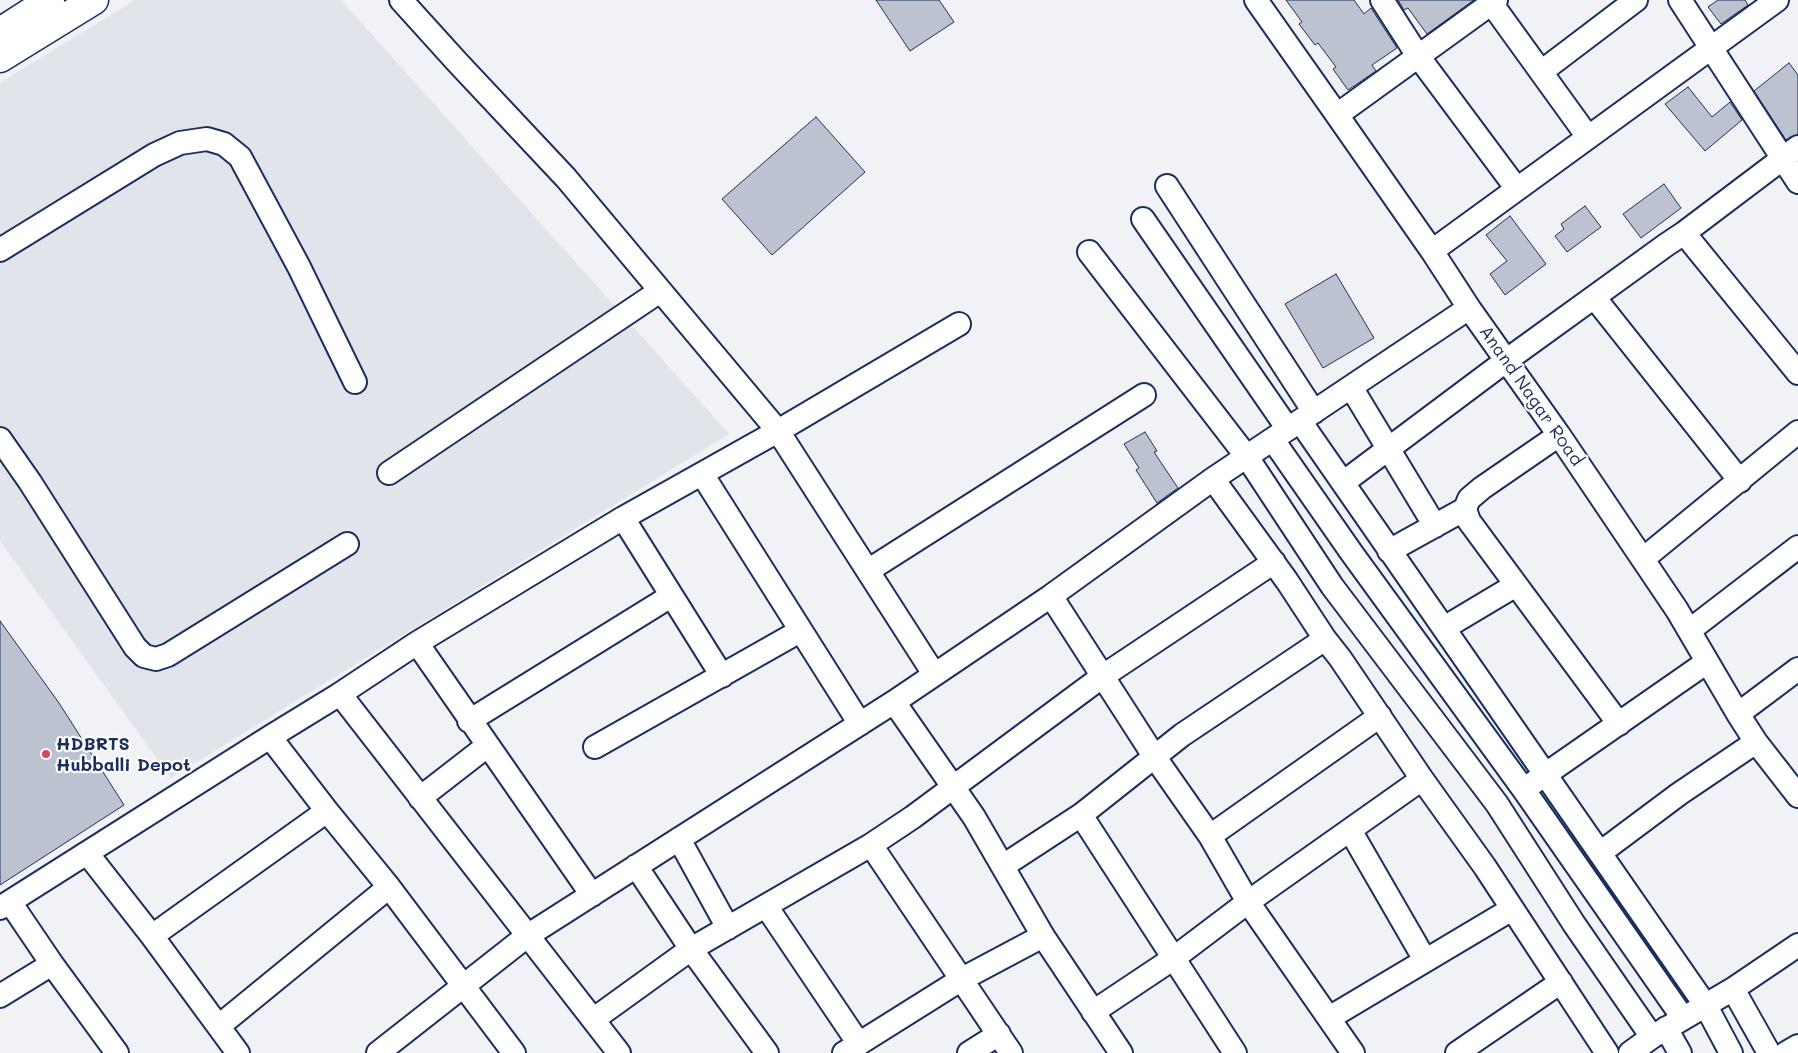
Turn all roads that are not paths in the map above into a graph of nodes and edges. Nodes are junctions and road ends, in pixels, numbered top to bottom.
1 (50, 0) edge
2 (94, 0) edge
3 (401, 0) edge
4 (1256, 0) edge
5 (1382, 0) edge
6 (1636, 0) edge
7 (1680, 0) edge
8 (1777, 0) edge
9 (1492, 1) edge
10 (0, 32) edge
11 (1711, 48) junction
12 (1418, 56) junction
13 (0, 58) edge
14 (1540, 72) junction
15 (1338, 115) junction
16 (1588, 137) junction
17 (1790, 152) edge
18 (1798, 182) edge
19 (1167, 186) dead end
20 (1517, 189) junction
21 (1142, 219) dead end
22 (1684, 233) junction
23 (0, 250) edge
24 (1432, 251) junction
25 (1089, 252) dead end
26 (660, 291) junction
27 (1594, 297) junction
28 (1469, 308) junction
29 (959, 324) dead end
30 (1507, 360) junction
31 (1798, 373) edge
32 (355, 382) dead end
33 (1351, 387) junction
34 (1144, 395) dead end
35 (1294, 426) junction
36 (778, 431) junction
37 (1798, 432) edge
38 (1559, 435) junction
39 (0, 439) edge
40 (1388, 449) junction
41 (1247, 456) junction
42 (390, 473) dead end
43 (702, 474) junction
44 (1213, 479) junction
45 (1740, 480) junction
46 (1344, 482) junction
47 (1466, 509) junction
48 (623, 518) junction
49 (1435, 526) junction
50 (347, 544) dead end
51 (1798, 547) edge
52 (1389, 551) junction
53 (1643, 560) junction
54 (1274, 562) junction
55 (869, 570) junction
56 (1516, 585) junction
57 (671, 596) junction
58 (1051, 596) junction
59 (1444, 628) junction
60 (800, 630) junction
61 (1690, 630) junction
62 (1325, 639) junction
63 (417, 643) junction
64 (1707, 662) junction
65 (1798, 670) edge
66 (934, 674) junction
67 (722, 676) junction
68 (1103, 676) junction
69 (340, 694) junction
70 (894, 702) junction
71 (1738, 714) junction
72 (1380, 716) junction
73 (470, 721) junction
74 (860, 724) junction
75 (1619, 724) junction
76 (270, 737) junction
77 (1756, 742) junction
78 (487, 746) junction
79 (595, 747) dead end
80 (1154, 756) junction
81 (1545, 775) junction
82 (1422, 778) junction
83 (954, 787) junction
84 (1524, 790) junction
85 (1798, 796) edge
86 (420, 798) junction
87 (1497, 804) junction
88 (327, 811) junction
89 (1081, 815) junction
90 (1350, 830) junction
91 (1210, 836) junction
92 (679, 839) junction
93 (871, 844) junction
94 (87, 852) junction
95 (1600, 853) junction
96 (636, 866) junction
97 (1004, 866) junction
98 (388, 887) junction
99 (592, 895) junction
100 (1248, 902) junction
101 (5, 905) edge
102 (766, 906) junction
103 (1512, 908) junction
104 (728, 928) junction
105 (152, 936) junction
106 (527, 936) junction
107 (1043, 936) junction
108 (691, 949) junction
109 (1796, 951) edge
110 (1174, 958) junction
111 (1424, 960) junction
112 (52, 964) junction
113 (962, 979) junction
114 (1562, 982) junction
115 (464, 984) junction
116 (1733, 988) junction
117 (0, 996) edge
118 (1706, 1006) junction
119 (1093, 1012) junction
120 (1329, 1018) junction
121 (594, 1019) junction
122 (219, 1026) junction
123 (1667, 1028) junction
124 (999, 1034) junction
125 (1798, 1046) edge
126 (852, 1048) edge
127 (117, 1053) edge
128 (238, 1053) edge
129 (378, 1053) edge
130 (514, 1053) edge
131 (620, 1053) edge
132 (767, 1053) edge
133 (969, 1053) edge
134 (1011, 1053) edge
135 (1121, 1053) edge
136 (1235, 1053) edge
137 (1353, 1053) edge
138 (1456, 1053) edge
139 (1607, 1053) edge
140 (1630, 1053) edge
141 (1680, 1053) edge
142 (1731, 1053) edge
143 (1769, 1053) edge
144 (1786, 1053) edge

1 - 10 main road
2 - 13 main road
3 - 26 street
4 - 15 street, Anand Nagar Road
5 - 12 street
6 - 14 street
7 - 11 street
8 - 11 street
9 - 12 street
9 - 14 street
11 - 16 street
11 - 17 street
12 - 15 street
12 - 20 street
14 - 16 street
15 - 24 street, Anand Nagar Road
16 - 20 street
17 - 18 street
17 - 22 street
19 - 35 street
20 - 24 street
21 - 35 street
22 - 27 street
22 - 31 street
23 - 32 street
24 - 28 street, Anand Nagar Road
25 - 41 street
26 - 36 street
26 - 42 street
27 - 30 street
27 - 45 street
28 - 30 street, Anand Nagar Road
28 - 33 street
29 - 36 street
30 - 38 street, Anand Nagar Road
30 - 40 street
33 - 35 street
33 - 40 street
34 - 55 street
35 - 41 street
35 - 46 street
35 - 84 street
36 - 43 street
36 - 55 street
37 - 45 street
38 - 47 street
38 - 53 street, Anand Nagar Road
39 - 50 street
40 - 46 street
40 - 49 street
41 - 44 street
41 - 87 street
43 - 48 street
43 - 60 street
44 - 54 street
44 - 58 street
45 - 53 street
46 - 52 street
47 - 49 street
47 - 56 street
48 - 57 street
48 - 63 street
49 - 52 street
51 - 61 street
52 - 59 street
53 - 61 street, Anand Nagar Road
54 - 62 street
54 - 68 street
55 - 66 street
56 - 59 street
56 - 75 street
57 - 67 street
57 - 73 street
58 - 66 street
58 - 68 street
59 - 81 street
60 - 67 street
60 - 74 street
61 - 64 street, Anand Nagar Road
62 - 72 street
62 - 80 street
63 - 69 street
63 - 73 street
64 - 71 street, Anand Nagar Road
64 - 75 street
65 - 71 street
66 - 70 street
67 - 79 street
68 - 80 street
68 - 83 street
69 - 76 street
69 - 86 street
70 - 74 street
70 - 83 street
71 - 77 street, Anand Nagar Road
72 - 82 street
72 - 91 street
73 - 78 street
74 - 92 street
75 - 81 street
76 - 88 street
76 - 94 street
77 - 85 street, Anand Nagar Road
77 - 95 street
78 - 86 street
78 - 99 street
80 - 89 street
80 - 91 street
81 - 84 street
81 - 95 street
82 - 90 street
82 - 103 street
83 - 93 street
83 - 97 street
84 - 87 street
84 - 123 street
86 - 106 street
87 - 123 street
88 - 98 street
88 - 105 street
89 - 97 street
89 - 110 street
90 - 100 street
90 - 111 street
91 - 100 street
92 - 96 street
92 - 104 street
93 - 102 street
93 - 113 street
94 - 101 street
94 - 105 street
95 - 118 street
96 - 99 street
96 - 108 street
97 - 107 street
98 - 115 street
98 - 122 street
99 - 106 street
100 - 110 street
100 - 120 street
101 - 112 street
102 - 104 street
102 - 126 street
103 - 111 street
103 - 114 street
104 - 108 street
105 - 122 street
106 - 115 street
106 - 121 street
107 - 113 street
107 - 119 street
108 - 121 street
108 - 132 street
109 - 116 street
110 - 119 street
110 - 136 street
111 - 120 street
112 - 117 street
112 - 127 street
113 - 124 street
113 - 126 street
114 - 138 street
114 - 139 street
115 - 129 street
115 - 130 street
116 - 118 street
116 - 143 street
118 - 123 street
118 - 142 street
119 - 135 street
120 - 137 street
121 - 131 street
122 - 128 street
123 - 140 street
123 - 141 street
124 - 133 street
124 - 134 street
125 - 144 street

